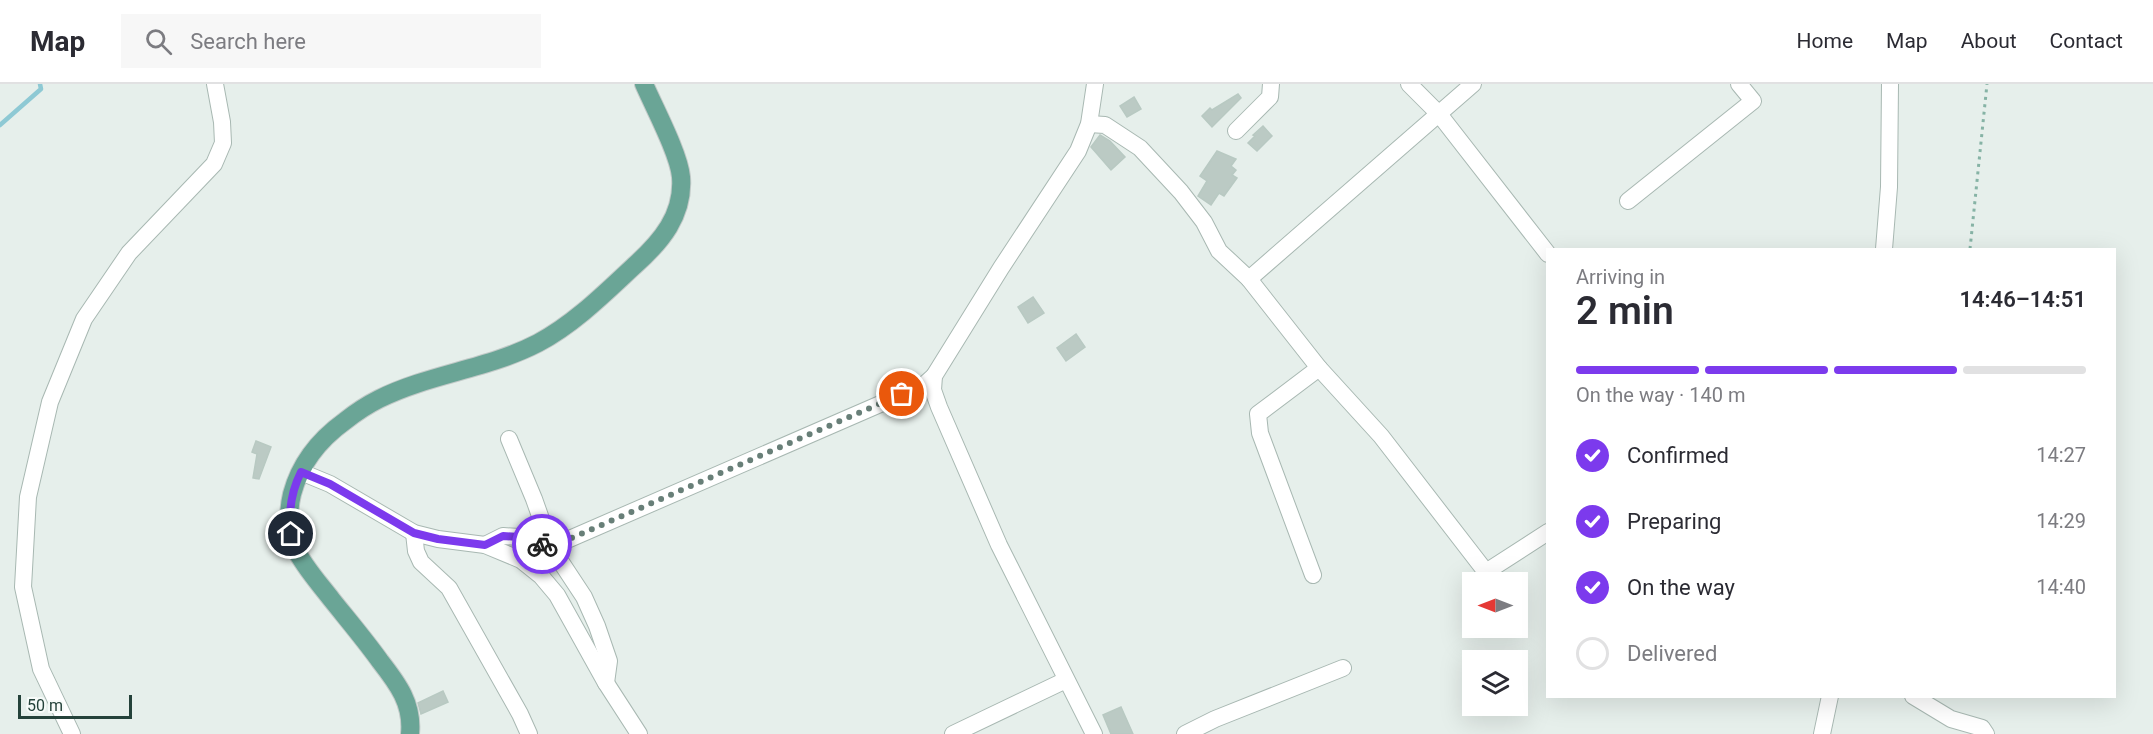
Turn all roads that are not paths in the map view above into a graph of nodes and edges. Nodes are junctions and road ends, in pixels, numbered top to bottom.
1 (215, 84) edge
2 (644, 84) edge
3 (1095, 84) edge
4 (1271, 84) edge
5 (1409, 84) edge
6 (1473, 84) edge
7 (1739, 84) edge
8 (1890, 84) edge
9 (1439, 114) junction
10 (1089, 124) junction
11 (1236, 131) dead end
12 (1628, 201) dead end
13 (1884, 248) edge
14 (1546, 251) edge
15 (1249, 279) junction
16 (1319, 368) junction
17 (934, 376) junction
18 (509, 440) dead end
19 (301, 472) junction
20 (414, 533) junction
21 (1546, 533) edge
22 (485, 545) junction
23 (551, 547) junction
24 (1313, 574) dead end
25 (1343, 668) dead end
26 (1066, 680) junction
27 (606, 683) junction
28 (1830, 698) edge
29 (1916, 698) edge
30 (412, 731) edge
31 (72, 734) edge
32 (529, 734) edge
33 (639, 734) edge
34 (953, 734) edge
35 (1094, 734) edge
36 (1185, 734) edge
37 (1822, 734) edge
38 (1986, 734) edge

1 - 31 street
2 - 19 main road
3 - 10 street
4 - 11 street
5 - 9 street
6 - 9 street
7 - 12 street
8 - 13 street
9 - 14 street
9 - 15 street
10 - 15 street
10 - 17 street
15 - 16 street
16 - 21 street
16 - 24 street
17 - 23 street
17 - 26 street
18 - 23 street
19 - 20 street
19 - 30 main road
20 - 22 street
20 - 32 street
22 - 23 street
22 - 27 street
23 - 27 street
25 - 36 street
26 - 34 street
26 - 35 street
27 - 33 street
28 - 37 street
29 - 38 street

